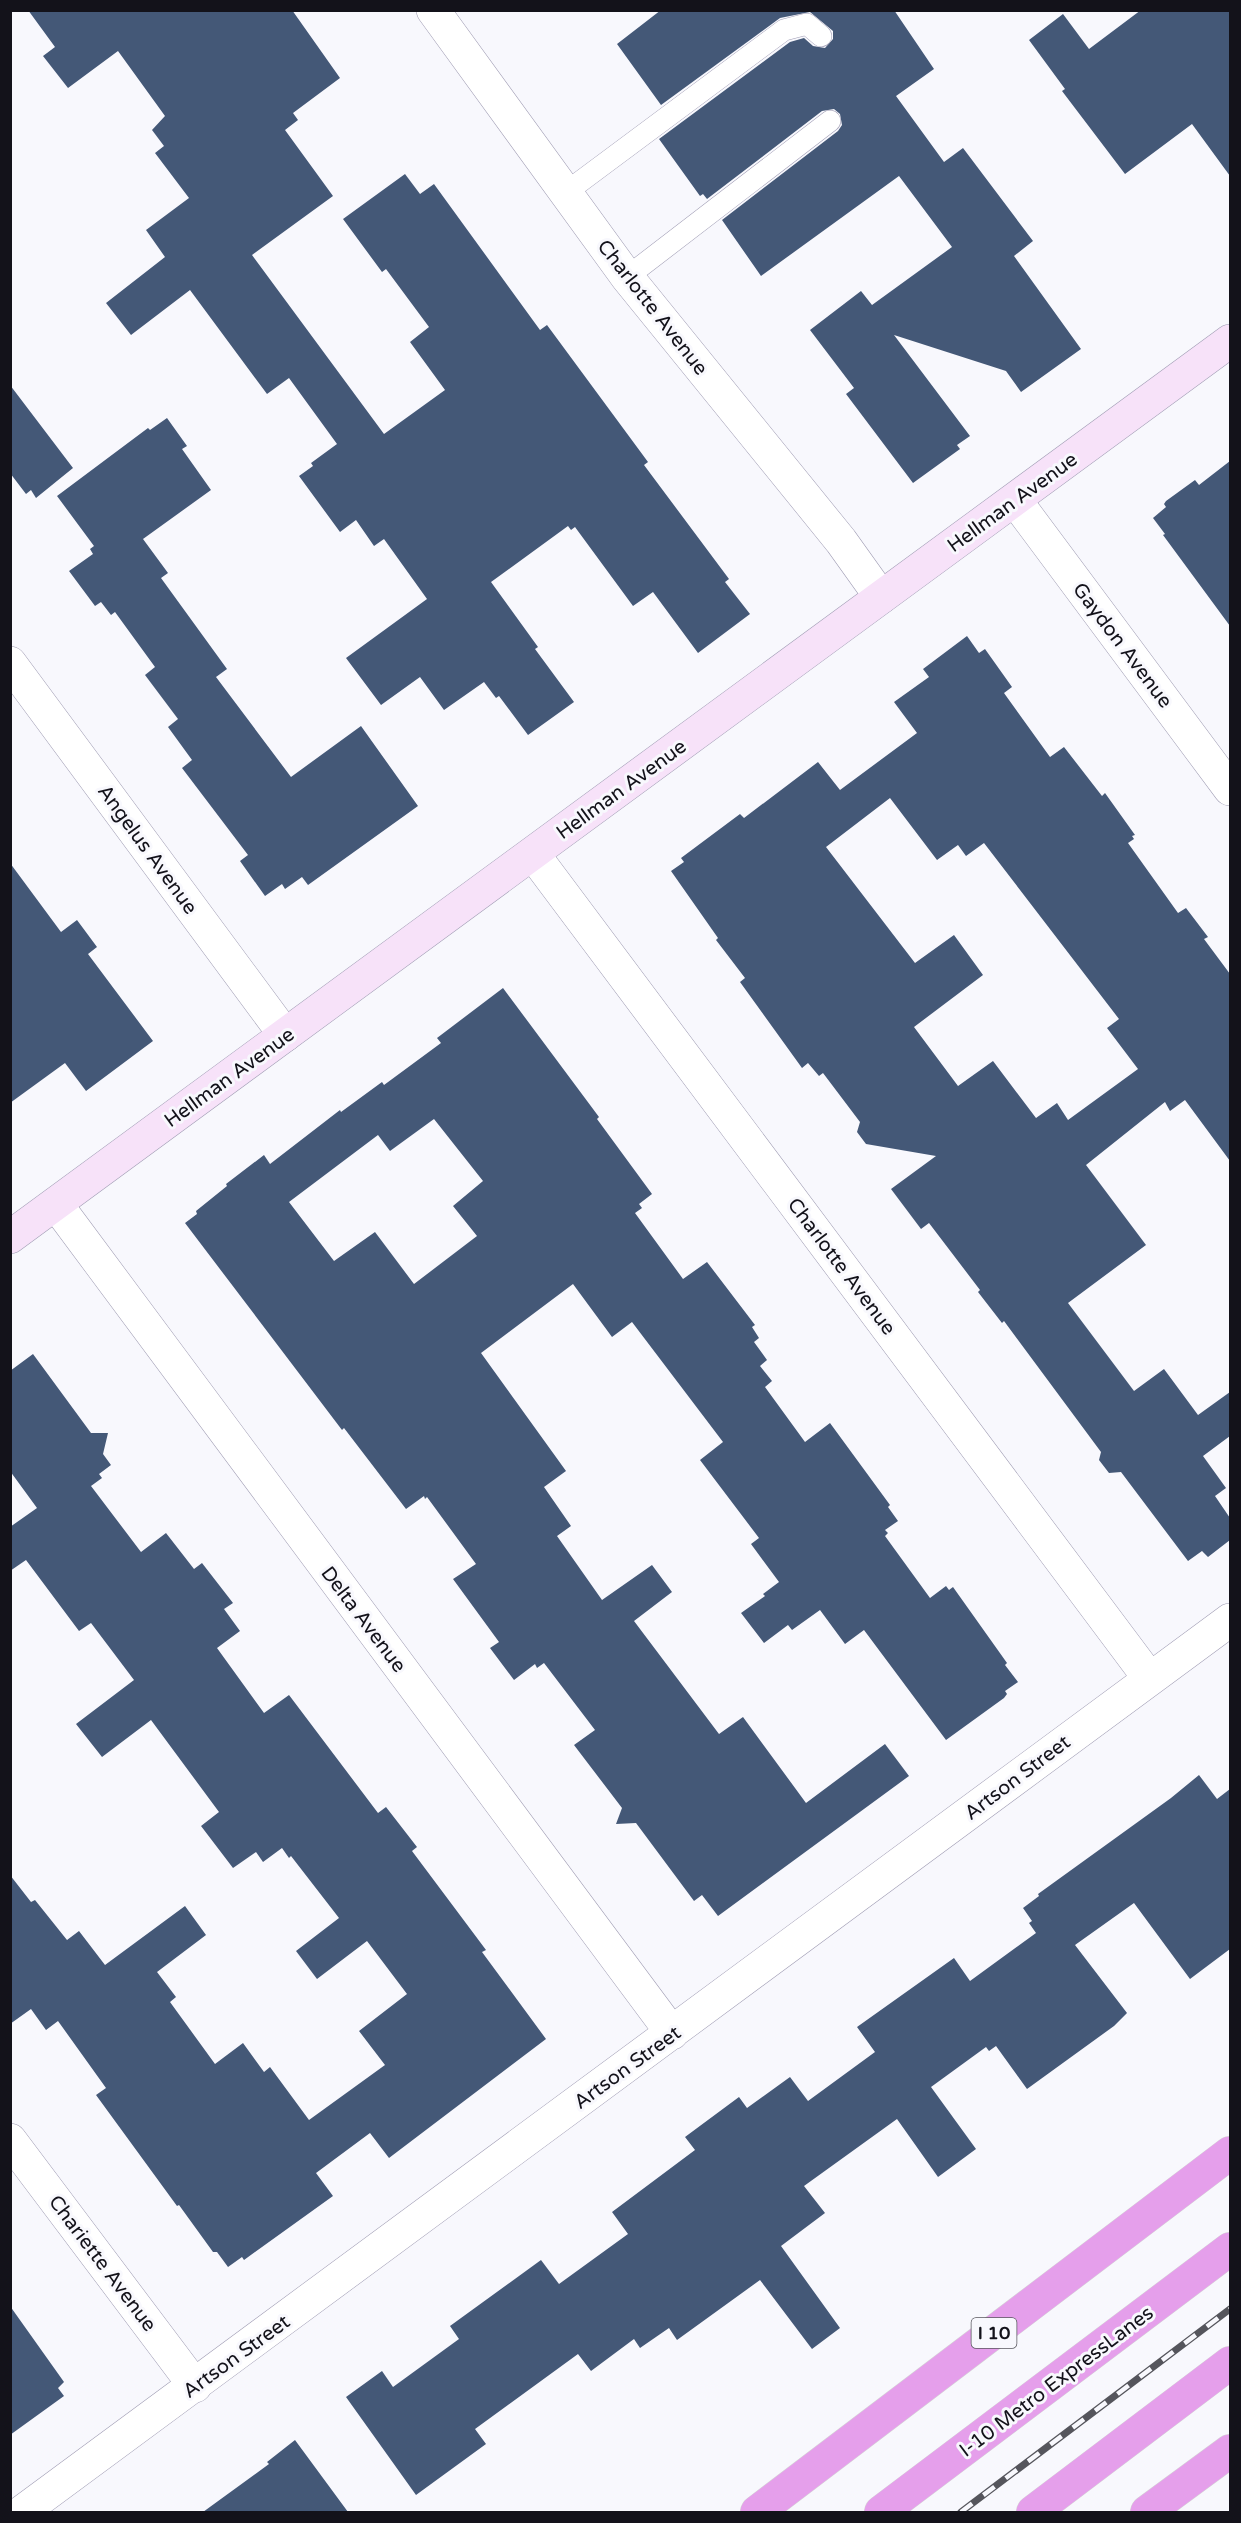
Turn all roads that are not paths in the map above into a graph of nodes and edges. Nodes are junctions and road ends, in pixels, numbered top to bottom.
1 (433, 10) edge
2 (821, 36) dead end
3 (830, 121) dead end
4 (565, 193) junction
5 (627, 277) junction
6 (1230, 341) edge
7 (1016, 500) junction
8 (881, 597) junction
9 (10, 663) edge
10 (1230, 789) edge
11 (533, 854) junction
12 (285, 1035) junction
13 (56, 1204) junction
14 (10, 1237) edge
15 (1230, 1620) edge
16 (1150, 1679) junction
17 (672, 2033) junction
18 (10, 2140) edge
19 (1230, 2153) edge
20 (1230, 2249) edge
21 (1230, 2363) edge
22 (195, 2386) junction
23 (1230, 2451) edge
24 (22, 2512) edge
25 (758, 2512) edge
26 (881, 2512) edge
27 (1033, 2512) edge
28 (1148, 2512) edge

1 - 4 street, Charlotte Avenue
2 - 4 lane
3 - 5 lane
4 - 5 street, Charlotte Avenue
5 - 8 street, Charlotte Avenue
6 - 7 street, Hellman Avenue
7 - 8 street, Hellman Avenue
7 - 10 street, Gaydon Avenue
8 - 11 street, Hellman Avenue
9 - 12 street, Angelus Avenue
11 - 12 street, Hellman Avenue
11 - 16 street, Charlotte Avenue
12 - 13 street, Hellman Avenue
13 - 14 street, Hellman Avenue
13 - 17 street, Delta Avenue
15 - 16 street, Artson Street
16 - 17 street, Artson Street
17 - 22 street, Artson Street
18 - 22 street, Chariette Avenue
19 - 25 highway, I 10
20 - 26 highway, I-10 Metro ExpressLanes
21 - 27 highway
22 - 24 street, Artson Street
23 - 28 highway

